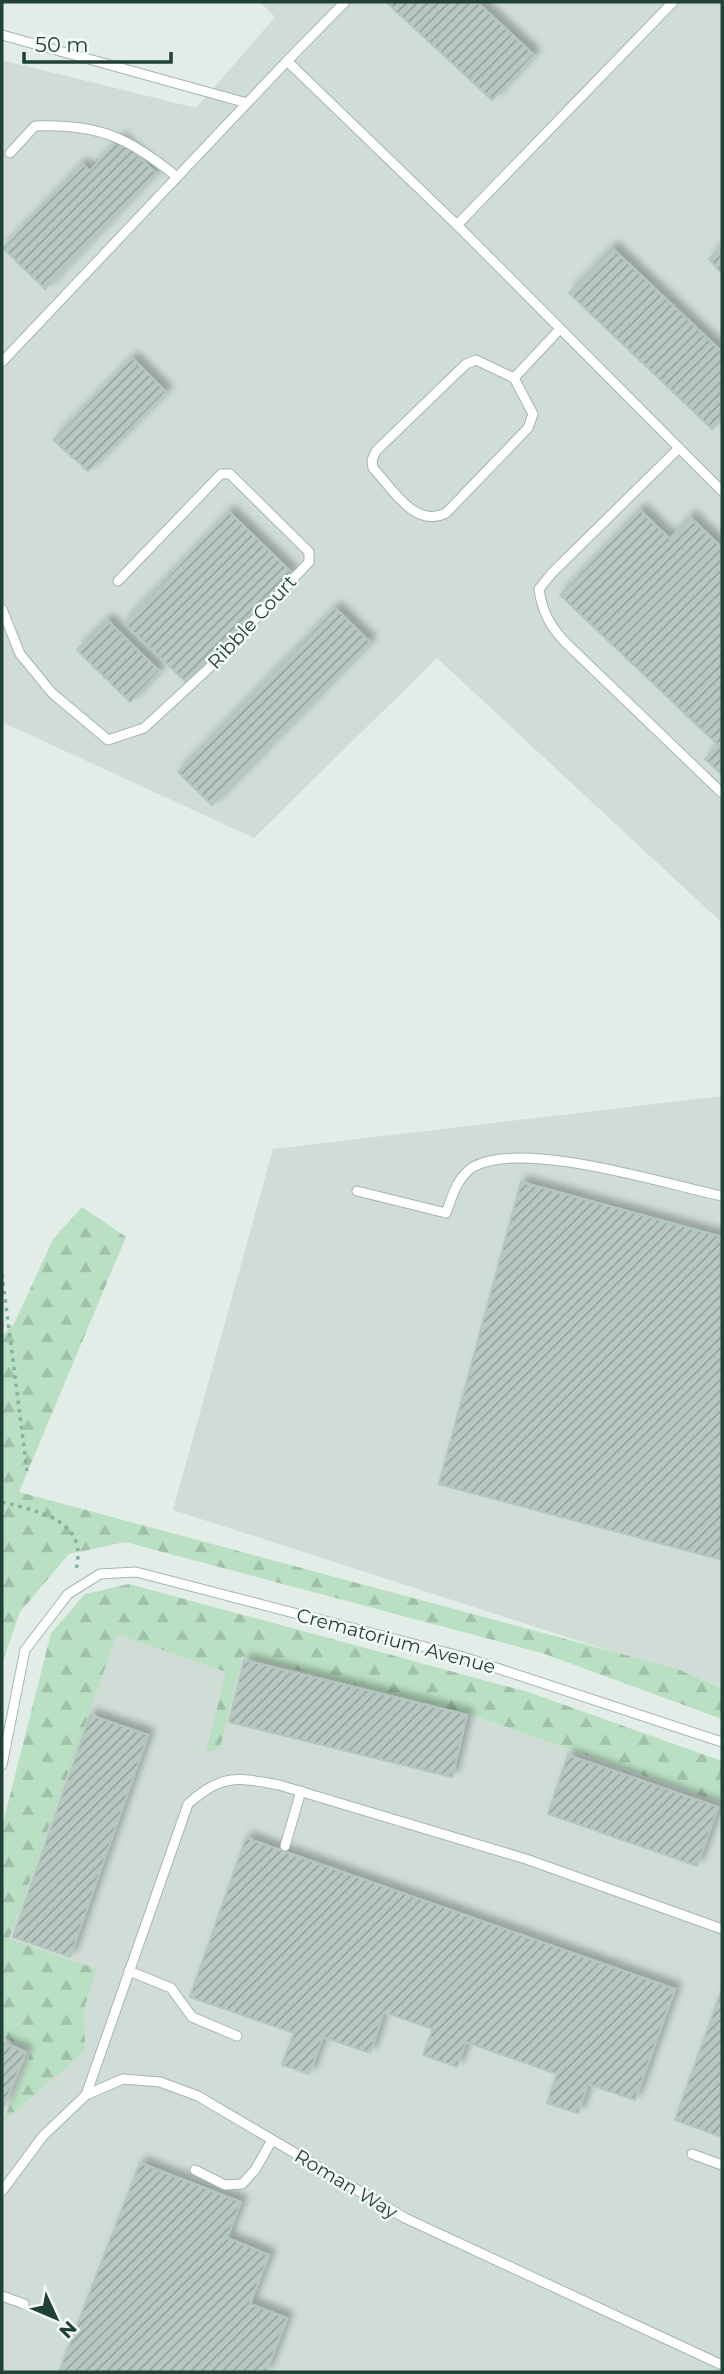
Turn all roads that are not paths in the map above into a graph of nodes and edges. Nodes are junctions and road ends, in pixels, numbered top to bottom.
1 (345, 2) edge
2 (673, 2) edge
3 (2, 35) edge
4 (287, 61) junction
5 (247, 103) junction
6 (10, 153) dead end
7 (177, 177) junction
8 (457, 225) junction
9 (560, 328) junction
10 (2, 362) edge
11 (514, 379) junction
12 (679, 447) junction
13 (722, 491) edge
14 (118, 581) dead end
15 (2, 609) edge
16 (722, 793) edge
17 (358, 1191) dead end
18 (722, 1196) edge
19 (722, 1742) edge
20 (2, 1765) edge
21 (301, 1791) junction
22 (285, 1846) dead end
23 (722, 1929) edge
24 (129, 1971) junction
25 (237, 2036) dead end
26 (86, 2095) junction
27 (272, 2140) junction
28 (692, 2154) dead end
29 (722, 2165) edge
30 (195, 2170) dead end
31 (2, 2191) edge
32 (2, 2297) edge
33 (24, 2304) dead end
34 (722, 2352) edge
35 (720, 2364) edge

1 - 4 lane
2 - 8 lane
3 - 5 lane
4 - 5 lane
4 - 8 lane
5 - 7 lane
6 - 7 lane
7 - 10 lane
8 - 9 lane
9 - 11 lane
9 - 12 lane
11 - 11 lane
12 - 13 lane
12 - 16 lane
14 - 15 lane, Ribble Court
17 - 18 lane
19 - 20 lane, Crematorium Avenue
21 - 22 lane
21 - 23 lane
21 - 24 lane
24 - 25 lane
24 - 26 lane
26 - 27 lane, Roman Way
26 - 31 lane, Roman Way
27 - 30 lane
27 - 35 lane, Roman Way
28 - 29 lane
32 - 33 lane
34 - 35 lane

